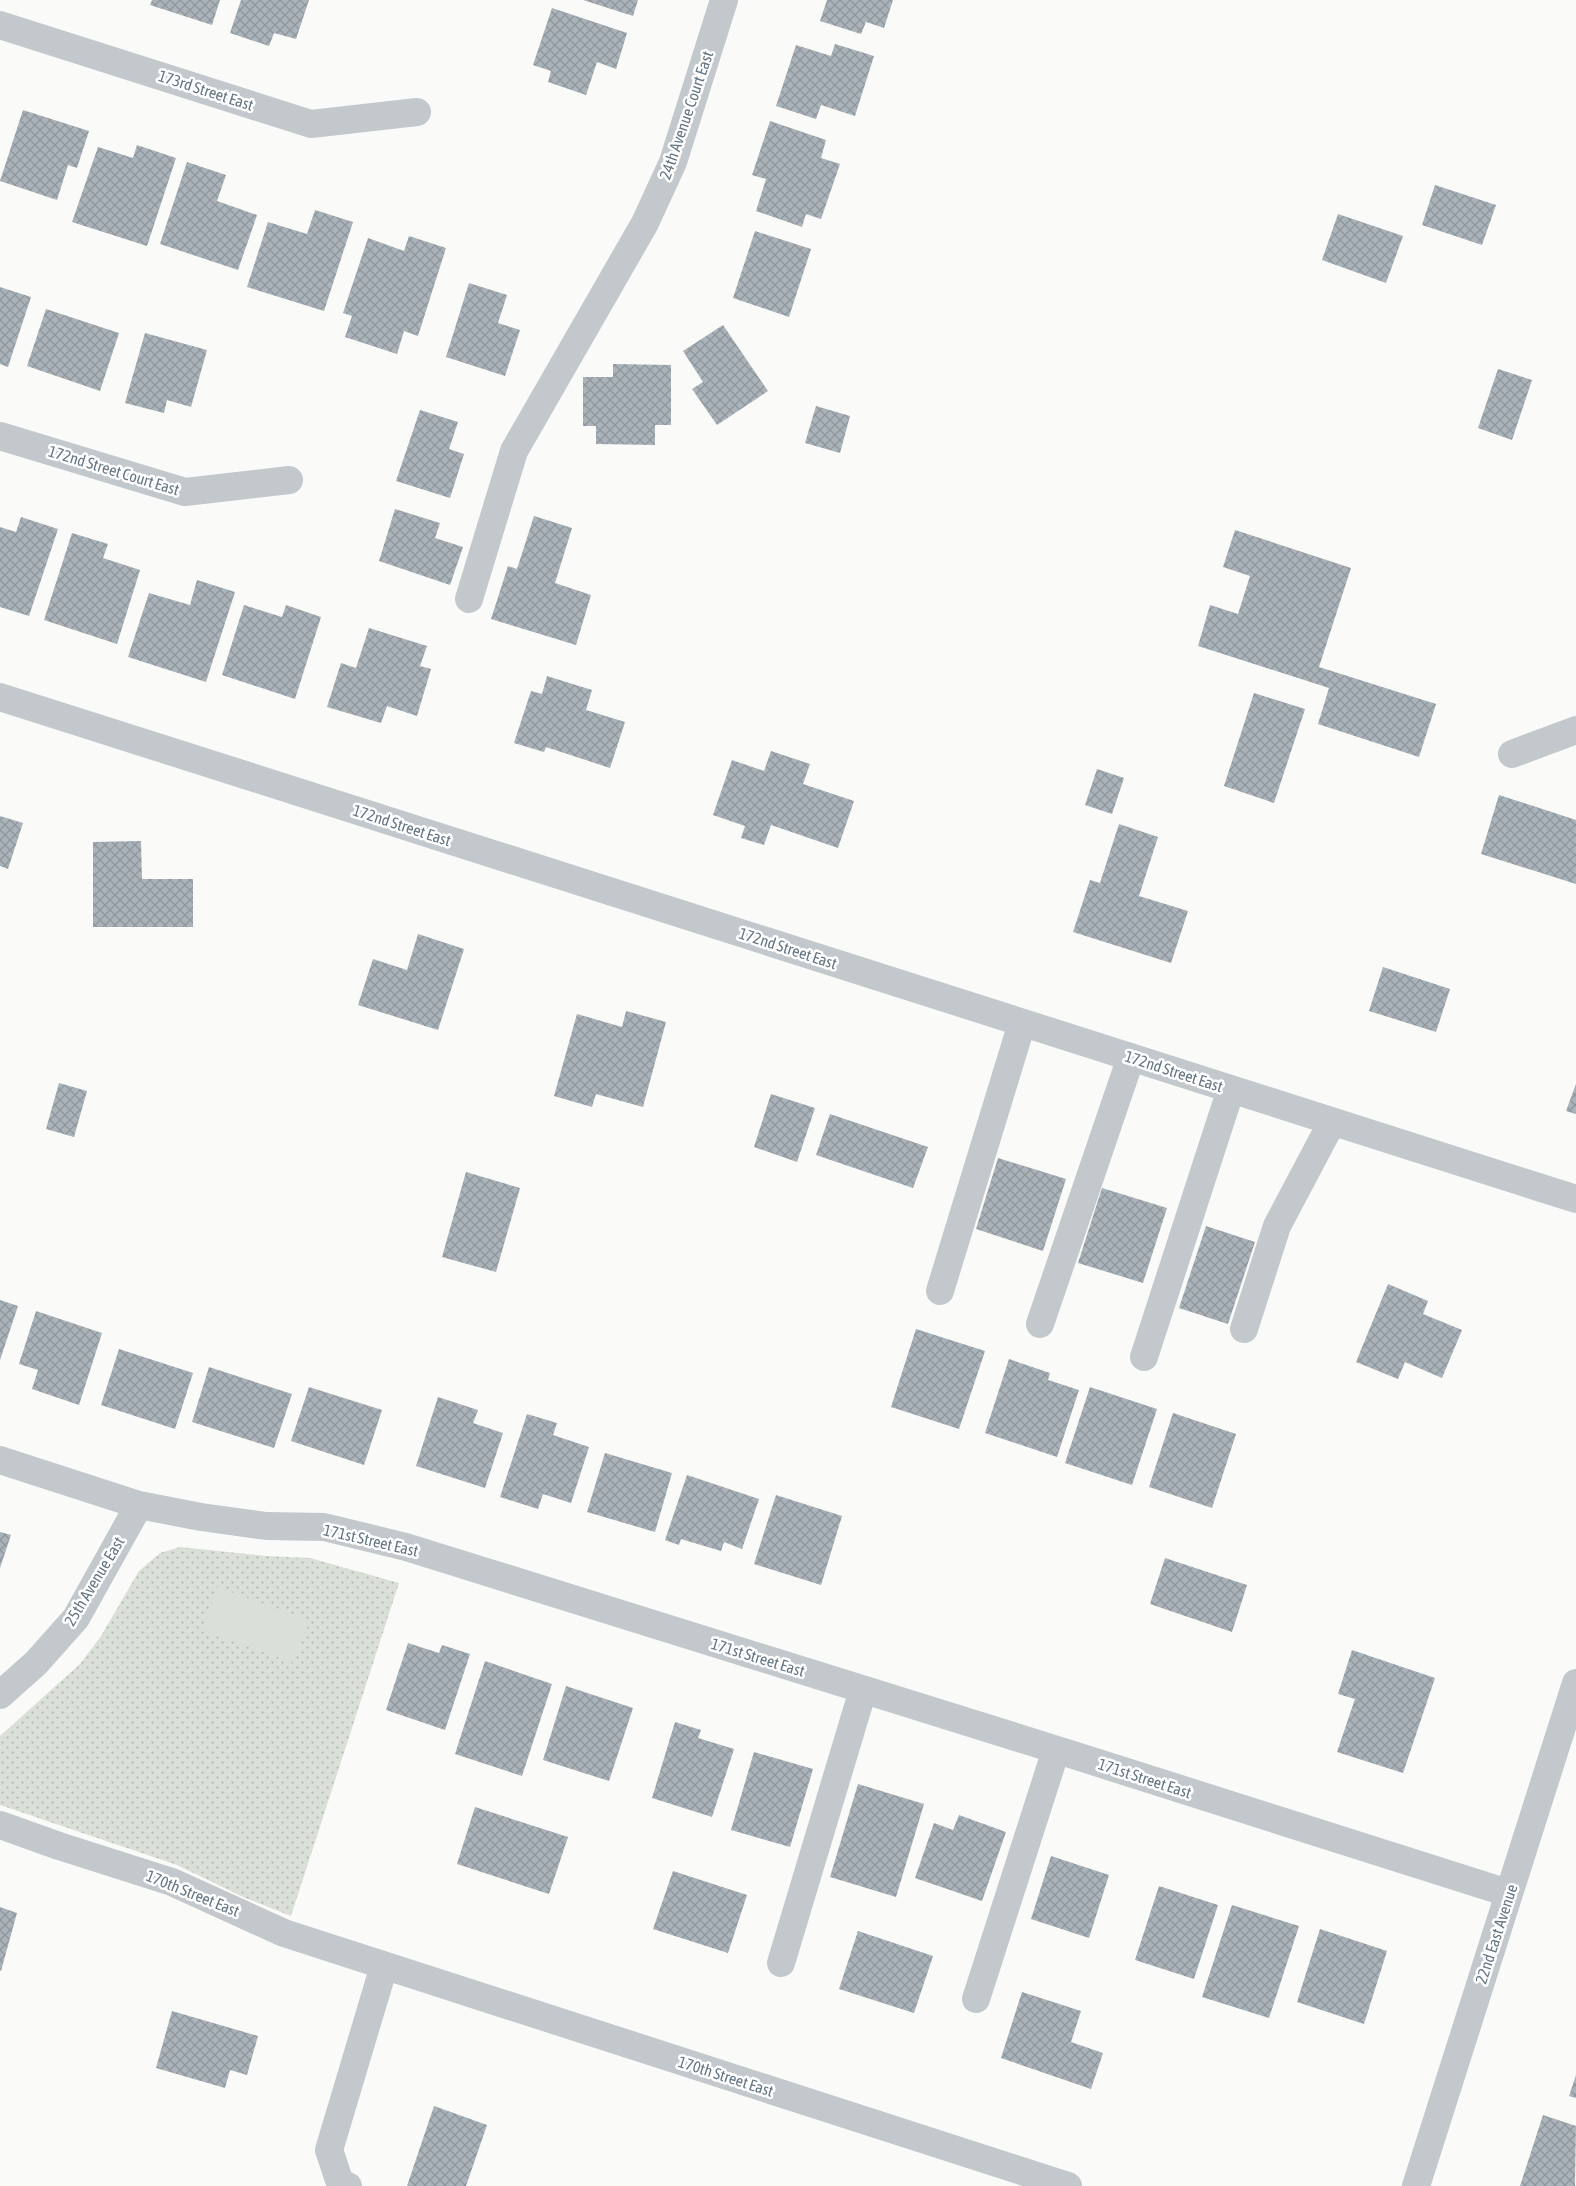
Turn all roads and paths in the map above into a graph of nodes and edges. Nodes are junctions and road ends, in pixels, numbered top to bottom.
1 (724, 0) edge
2 (0, 25) edge
3 (417, 112) dead end
4 (0, 436) edge
5 (288, 480) dead end
6 (469, 599) dead end
7 (0, 697) edge
8 (1576, 730) edge
9 (1512, 754) dead end
10 (1022, 1023) junction
11 (1131, 1057) junction
12 (1231, 1089) junction
13 (1332, 1122) junction
14 (1576, 1199) edge
15 (940, 1291) dead end
16 (1040, 1324) dead end
17 (1244, 1329) dead end
18 (1144, 1357) dead end
19 (0, 1460) edge
20 (139, 1505) junction
21 (1576, 1683) edge
22 (863, 1690) junction
23 (0, 1695) edge
24 (1056, 1750) junction
25 (0, 1825) edge
26 (1508, 1893) junction
27 (781, 1963) dead end
28 (384, 1966) junction
29 (976, 1999) dead end
30 (348, 2186) edge
31 (1068, 2186) edge
32 (1416, 2186) edge

1 - 6 street, 24th Avenue Court East
2 - 3 street, 173rd Street East
4 - 5 street, 172nd Street Court East
7 - 10 street, 172nd Street East
8 - 9 street
10 - 11 street, 172nd Street East
10 - 15 street
11 - 12 street, 172nd Street East
11 - 16 street
12 - 13 street, 172nd Street East
12 - 18 street
13 - 14 street, 172nd Street East
13 - 17 street
19 - 20 street, 171st Street East
20 - 22 street, 171st Street East
20 - 23 street, 25th Avenue East
21 - 26 street, 22nd East Avenue
22 - 24 street, 171st Street East
22 - 27 street
24 - 26 street, 171st Street East
24 - 29 street
25 - 28 street, 170th Street East
26 - 32 street, 22nd East Avenue
28 - 30 street
28 - 31 street, 170th Street East

